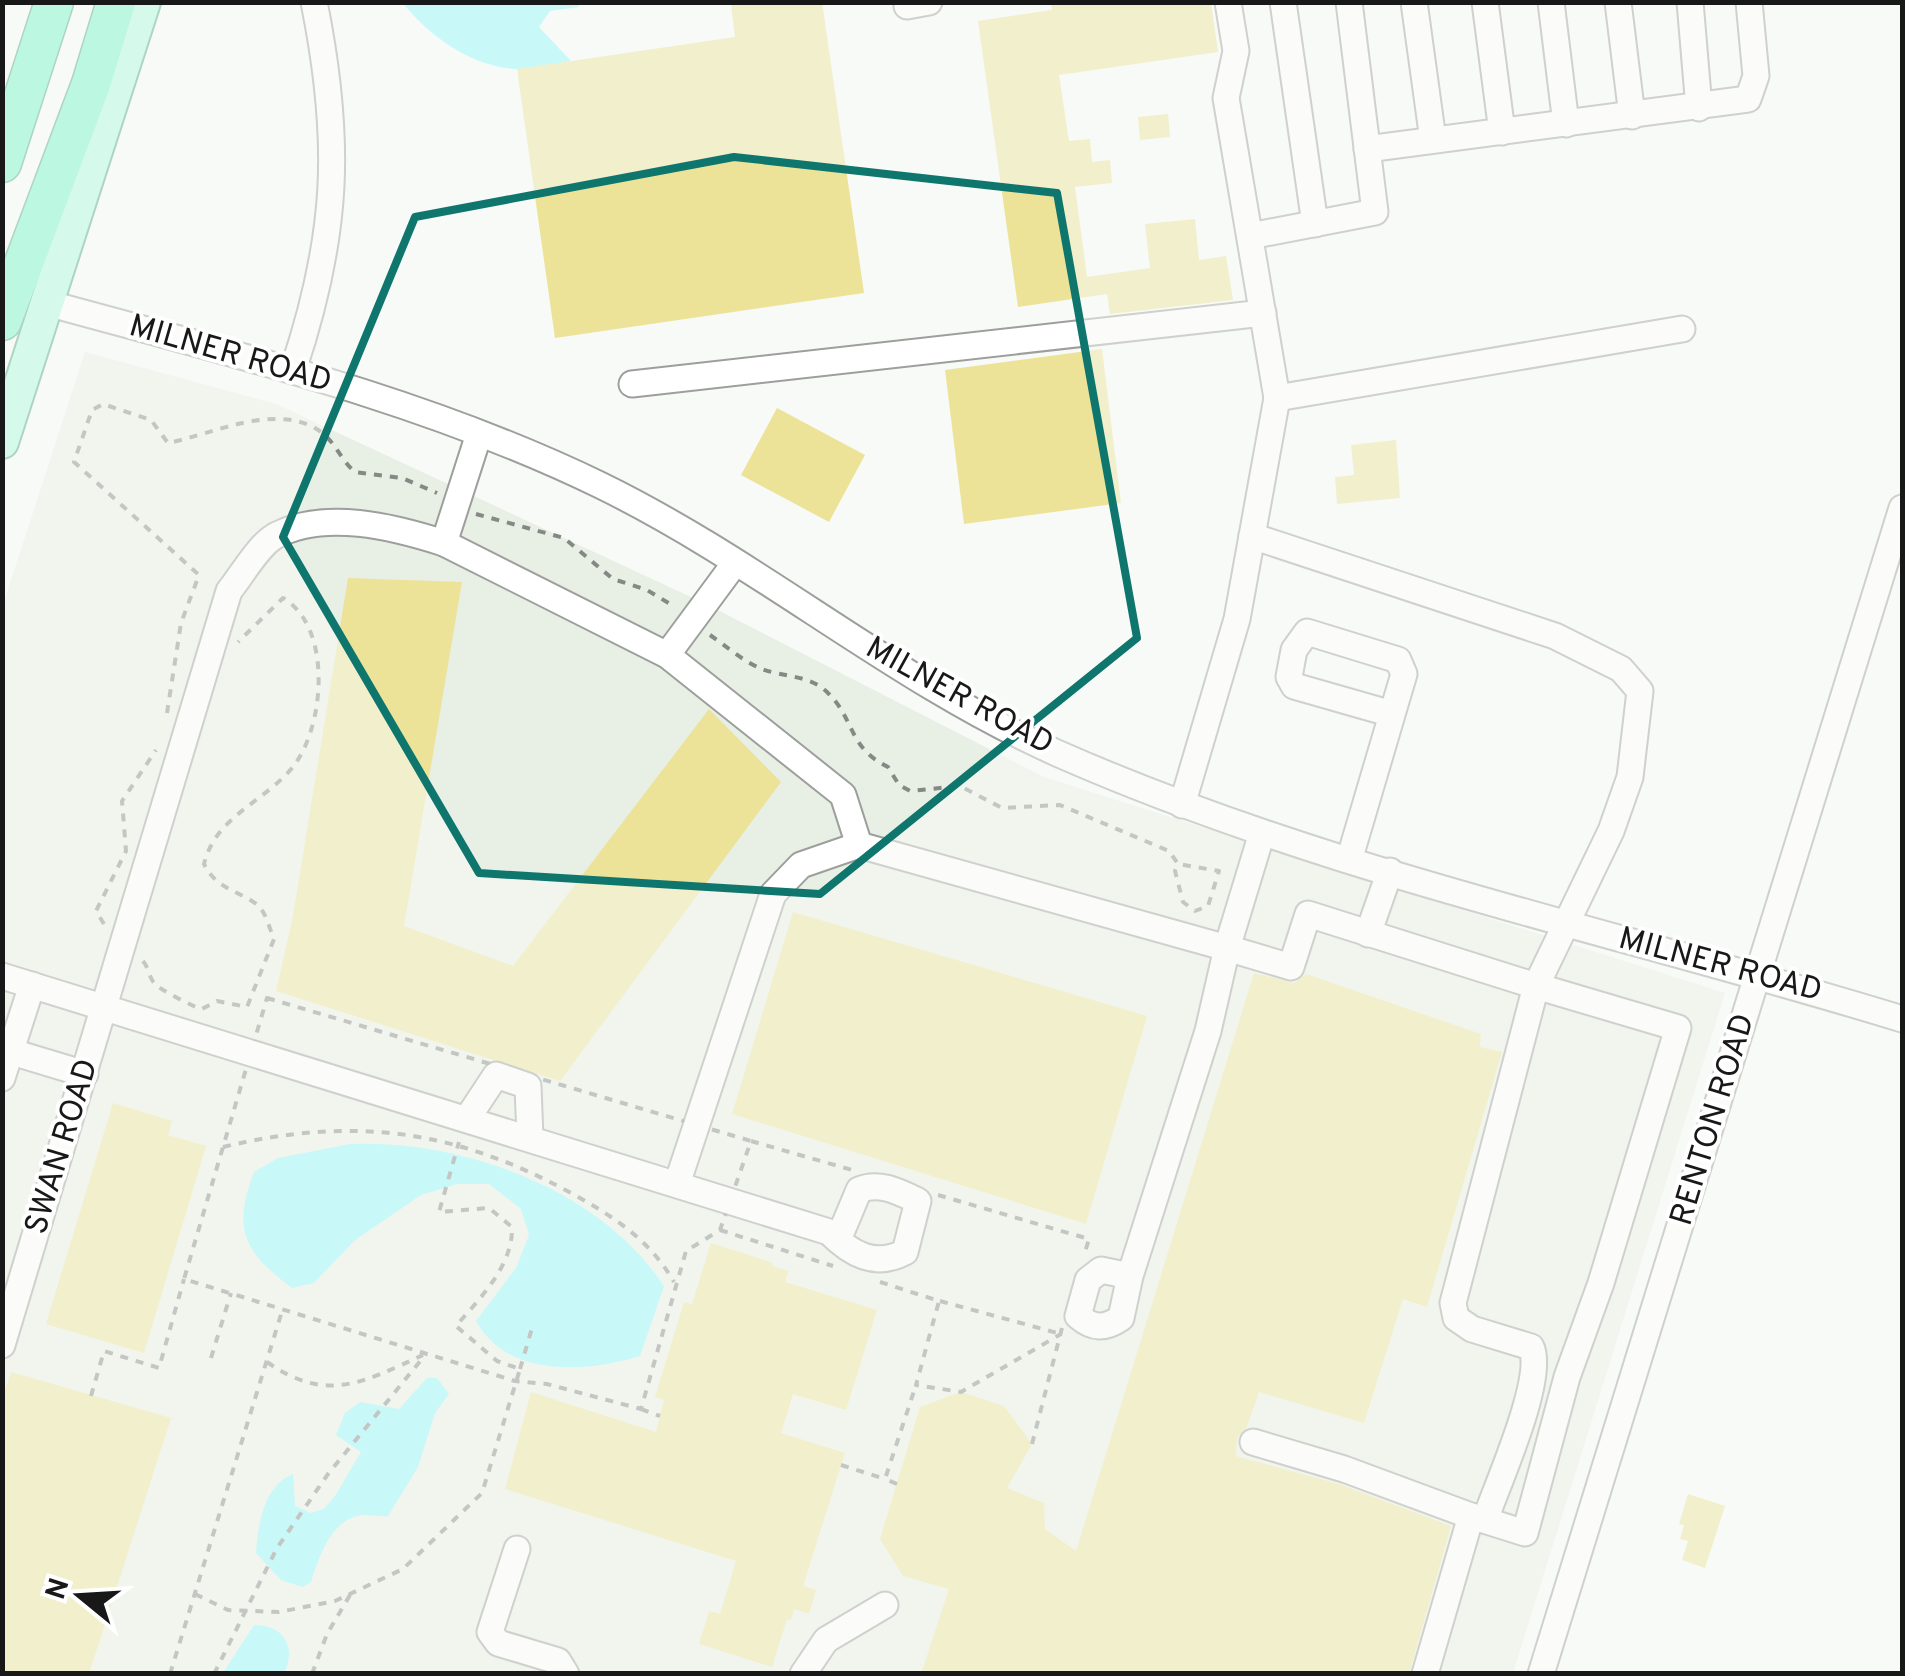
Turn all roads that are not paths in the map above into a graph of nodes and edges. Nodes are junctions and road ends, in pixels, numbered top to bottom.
1 (54, 2) edge
2 (116, 2) edge
3 (144, 2) edge
4 (314, 2) edge
5 (1228, 2) edge
6 (1283, 2) edge
7 (1349, 2) edge
8 (1414, 2) edge
9 (1486, 2) edge
10 (1551, 2) edge
11 (1618, 2) edge
12 (1690, 2) edge
13 (1749, 2) edge
14 (1699, 108) junction
15 (1632, 116) junction
16 (1566, 124) junction
17 (1502, 132) junction
18 (1433, 140) junction
19 (1367, 148) junction
20 (2, 164) edge
21 (1316, 224) junction
22 (1250, 236) junction
23 (47, 303) junction
24 (1264, 312) junction
25 (2, 321) edge
26 (1682, 328) dead end
27 (292, 370) junction
28 (632, 384) dead end
29 (1277, 398) junction
30 (479, 434) junction
31 (2, 442) edge
32 (1902, 508) edge
33 (1252, 536) junction
34 (444, 543) junction
35 (735, 563) junction
36 (667, 655) junction
37 (1392, 714) junction
38 (1182, 805) junction
39 (1262, 833) junction
40 (859, 845) junction
41 (1350, 857) junction
42 (1390, 871) junction
43 (1566, 924) junction
44 (1368, 934) junction
45 (1227, 948) junction
46 (1759, 975) junction
47 (2, 976) edge
48 (32, 985) junction
49 (1536, 986) junction
50 (105, 1007) junction
51 (1902, 1018) edge
52 (7, 1051) edge
53 (85, 1074) junction
54 (2, 1078) edge
55 (467, 1119) junction
56 (530, 1138) junction
57 (677, 1184) junction
58 (838, 1240) dead end
59 (1130, 1276) dead end
60 (2, 1344) edge
61 (1252, 1442) dead end
62 (1478, 1518) junction
63 (517, 1549) dead end
64 (885, 1606) dead end
65 (566, 1674) edge
66 (803, 1674) edge
67 (1426, 1674) edge
68 (1541, 1674) edge

1 - 20 highway
2 - 25 highway
3 - 23 main road
4 - 27 street
5 - 22 street
6 - 21 street
7 - 19 street
8 - 18 street
9 - 17 street
10 - 16 street
11 - 15 street
12 - 14 street
13 - 14 street
14 - 15 street
15 - 16 street
16 - 17 street
17 - 18 street
18 - 19 street
19 - 21 street
21 - 22 street
22 - 24 street
23 - 27 street, MILNER ROAD
23 - 31 main road
24 - 28 street
24 - 29 street
26 - 29 street
27 - 30 street, MILNER ROAD
29 - 33 street
30 - 34 street
30 - 35 street, MILNER ROAD
32 - 46 street, RENTON ROAD
33 - 38 street
33 - 43 street
34 - 36 street, SWAN ROAD
34 - 50 street, SWAN ROAD
35 - 36 street
35 - 38 street, MILNER ROAD
36 - 40 street, SWAN ROAD
37 - 37 street
37 - 41 street
38 - 39 street, MILNER ROAD
39 - 41 street, MILNER ROAD
39 - 45 street
40 - 45 street
40 - 57 street
41 - 42 street, MILNER ROAD
42 - 43 street, MILNER ROAD
42 - 44 street
43 - 46 street, MILNER ROAD
43 - 49 street
44 - 45 street
44 - 49 street
45 - 59 street
46 - 51 street, MILNER ROAD
46 - 68 street, RENTON ROAD
47 - 48 street
48 - 50 street
48 - 52 street
49 - 62 street
49 - 62 street
50 - 53 street, SWAN ROAD
50 - 55 street
52 - 53 street
52 - 54 street
53 - 60 street, SWAN ROAD
55 - 56 street
55 - 56 street
56 - 57 street
57 - 58 street
61 - 62 street
62 - 67 street
63 - 65 street
64 - 66 street

